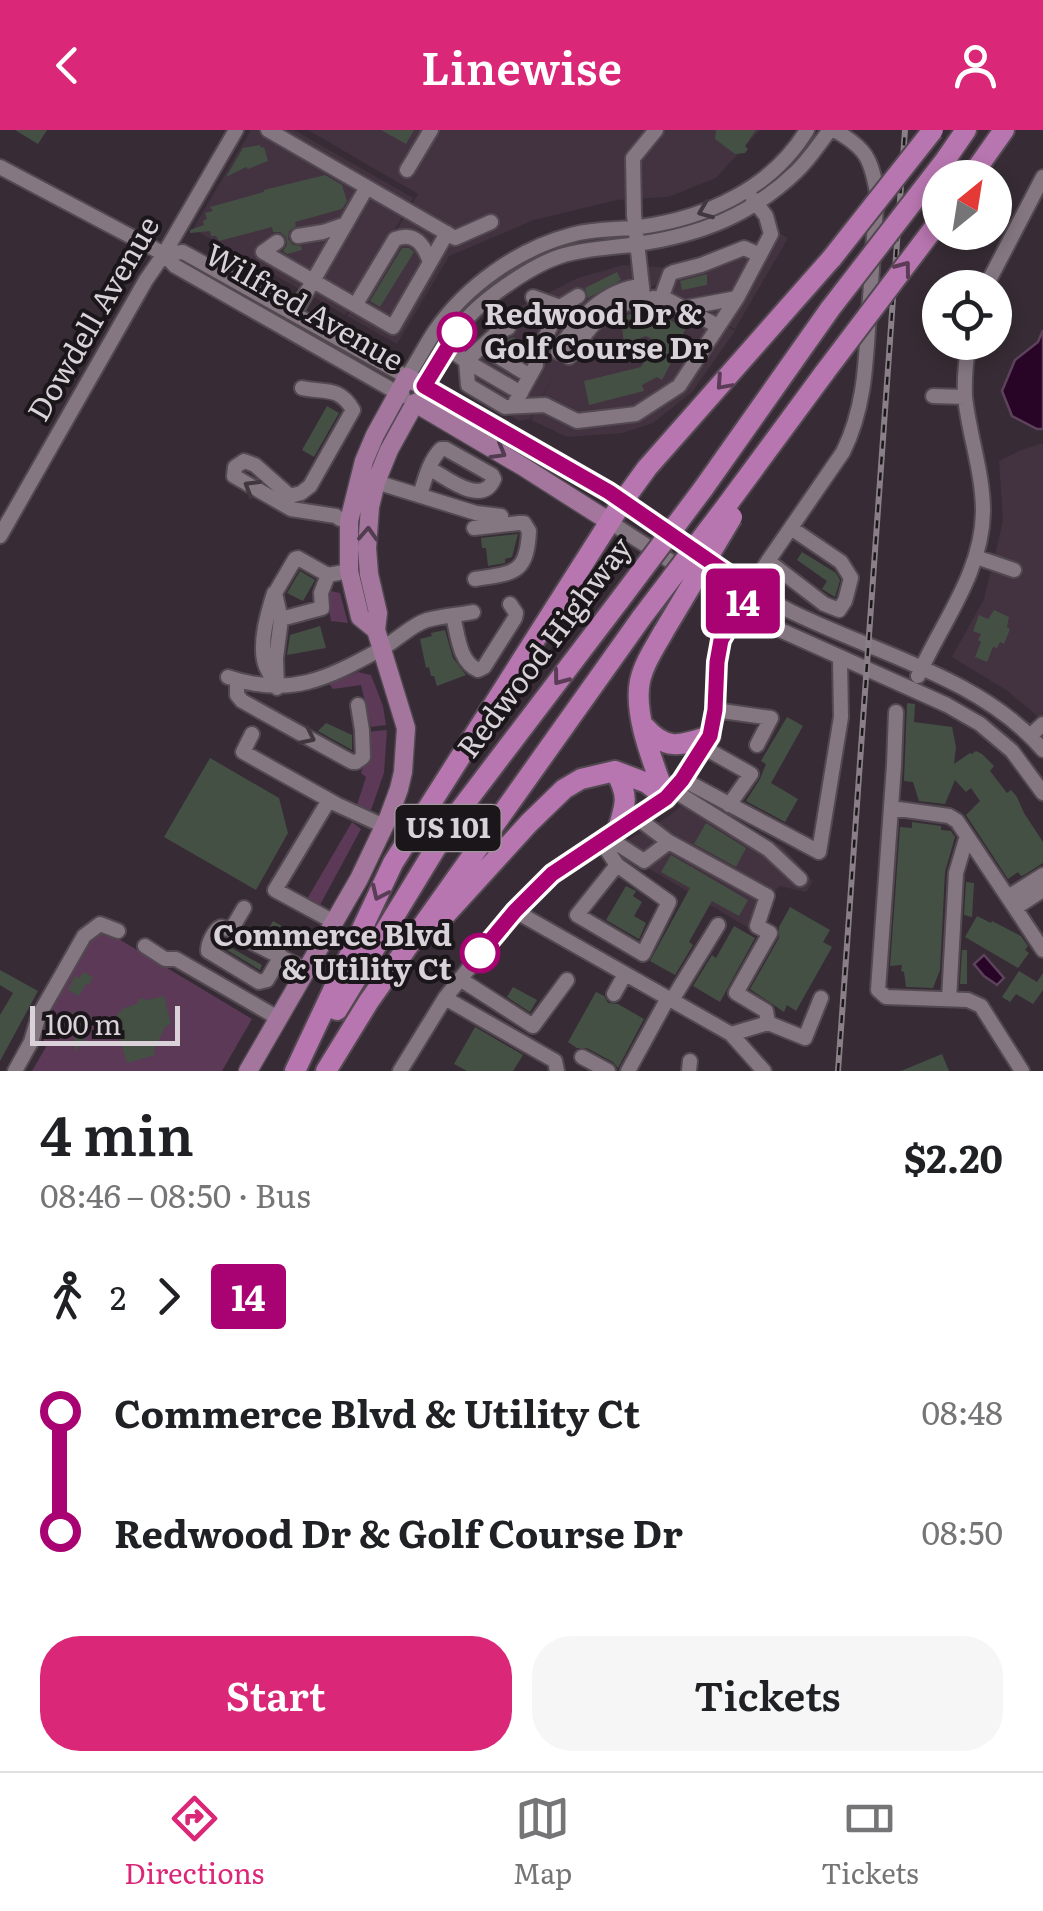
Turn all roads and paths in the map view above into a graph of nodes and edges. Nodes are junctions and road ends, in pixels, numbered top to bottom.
1 (236, 130) edge
2 (268, 130) edge
3 (430, 130) edge
4 (656, 130) edge
5 (806, 130) edge
6 (832, 130) edge
7 (933, 130) edge
8 (966, 130) edge
9 (1004, 130) edge
10 (983, 160) edge
11 (0, 168) edge
12 (407, 170) dead end
13 (1043, 176) edge
14 (367, 188) junction
15 (746, 191) junction
16 (758, 205) junction
17 (491, 222) dead end
18 (346, 224) junction
19 (636, 227) junction
20 (447, 234) junction
21 (298, 236) dead end
22 (277, 242) dead end
23 (639, 244) junction
24 (922, 244) edge
25 (164, 254) junction
26 (760, 255) junction
27 (433, 257) junction
28 (512, 261) junction
29 (993, 270) edge
30 (520, 276) junction
31 (313, 281) junction
32 (642, 291) junction
33 (578, 296) dead end
34 (533, 297) dead end
35 (737, 298) junction
36 (359, 299) dead end
37 (661, 299) junction
38 (560, 307) junction
39 (683, 308) junction
40 (294, 314) junction
41 (718, 326) junction
42 (508, 328) dead end
43 (542, 344) dead end
44 (448, 348) junction
45 (482, 348) junction
46 (564, 354) dead end
47 (967, 360) edge
48 (466, 361) junction
49 (302, 388) dead end
50 (411, 390) junction
51 (933, 396) dead end
52 (965, 397) junction
53 (517, 400) junction
54 (430, 468) junction
55 (376, 482) junction
56 (470, 492) junction
57 (420, 495) junction
58 (623, 500) junction
59 (460, 508) junction
60 (731, 508) junction
61 (501, 516) dead end
62 (340, 519) dead end
63 (610, 522) junction
64 (474, 528) dead end
65 (791, 528) junction
66 (0, 536) edge
67 (976, 557) junction
68 (768, 561) junction
69 (1014, 570) dead end
70 (349, 572) junction
71 (328, 576) junction
72 (475, 579) dead end
73 (804, 586) junction
74 (750, 589) junction
75 (275, 592) junction
76 (510, 604) dead end
77 (739, 607) junction
78 (791, 611) junction
79 (473, 612) dead end
80 (453, 616) junction
81 (282, 619) junction
82 (379, 639) junction
83 (840, 658) junction
84 (920, 669) junction
85 (278, 688) junction
86 (912, 689) junction
87 (358, 705) dead end
88 (715, 710) junction
89 (896, 712) dead end
90 (1043, 724) edge
91 (644, 726) junction
92 (252, 734) dead end
93 (1031, 735) junction
94 (707, 741) junction
95 (757, 746) dead end
96 (1043, 750) edge
97 (615, 771) junction
98 (673, 789) junction
99 (1043, 793) edge
100 (330, 800) junction
101 (729, 805) junction
102 (891, 808) junction
103 (384, 826) junction
104 (616, 831) junction
105 (967, 836) junction
106 (668, 842) junction
107 (617, 865) junction
108 (1043, 875) edge
109 (800, 879) dead end
110 (1043, 890) edge
111 (1012, 903) junction
112 (244, 908) dead end
113 (515, 911) junction
114 (334, 922) junction
115 (718, 926) dead end
116 (231, 930) junction
117 (118, 931) dead end
118 (625, 943) junction
119 (146, 946) dead end
120 (1043, 950) edge
121 (282, 956) junction
122 (306, 970) junction
123 (618, 970) junction
124 (460, 979) junction
125 (567, 980) dead end
126 (614, 994) dead end
127 (445, 998) junction
128 (820, 998) dead end
129 (670, 999) junction
130 (949, 999) junction
131 (369, 1001) junction
132 (278, 1018) junction
133 (768, 1023) junction
134 (731, 1034) junction
135 (582, 1057) dead end
136 (15, 1071) edge
137 (248, 1071) edge
138 (297, 1071) edge
139 (326, 1071) edge
140 (400, 1071) edge
141 (557, 1071) edge
142 (608, 1071) edge
143 (628, 1071) edge
144 (764, 1071) edge
145 (1022, 1071) edge

1 - 25 street, Dowdell Avenue
2 - 14 street
3 - 12 street
4 - 19 street
5 - 15 street
6 - 16 street
6 - 65 street
7 -> 58 highway, bridge
8 -> 138 highway, Redwood Highway / US 101, bridge
9 - 10 highway
11 - 25 street
13 - 29 street
14 - 18 street
14 - 20 street
15 - 16 street
15 -> 19 street
16 - 23 street
16 - 26 street
17 - 20 street
18 - 21 street
18 - 31 street
19 - 23 street
19 - 28 street
20 - 27 street
22 - 31 street
23 - 30 street
23 - 32 street
60 -> 24 highway, Redwood Highway / US 101, bridge
25 - 40 street, Wilfred Avenue
25 - 50 street, Wilfred Avenue
25 - 66 street, Dowdell Avenue
26 - 35 street
26 - 37 street
27 - 31 street
27 - 36 street
28 - 30 street
28 - 50 street
30 - 44 street
31 - 40 street
32 - 37 street
32 - 46 street
33 - 38 street
34 - 38 street
35 - 39 street
35 - 41 street
37 - 39 street
38 - 43 street
39 - 41 street
40 - 50 street, Wilfred Avenue
41 - 53 street
42 - 45 street
44 - 48 street
44 - 50 street
45 - 48 street
45 - 53 street
47 - 52 street
48 - 53 street
62 -> 49 street
50 - 55 main road
50 - 58 main road
50 -> 63 main road
50 - 70 main road
51 - 52 street
52 - 67 street
54 - 56 street
54 - 56 street
54 - 57 street
55 - 57 street
82 -> 55 main road
56 - 59 street
57 - 59 street
58 - 63 highway
58 - 74 street
59 - 61 street
60 - 91 highway, bridge
60 - 131 highway, Redwood Highway / US 101, bridge
63 - 77 street
63 -> 138 highway
64 - 72 street
65 - 68 street
65 - 73 street
67 - 69 street
67 - 84 street
68 - 73 street
68 - 74 street
70 - 71 street
70 - 82 main road
71 - 75 street
71 - 81 street
73 - 78 street
74 - 77 street
74 - 78 street
75 - 81 street
75 - 85 street
76 - 80 street
77 - 83 street
77 - 88 street
78 - 84 street
79 - 80 street
80 - 82 street
81 - 85 street
82 - 85 street
82 - 103 main road
83 - 86 street
83 - 101 street
84 - 86 street
84 - 93 street
85 -> 87 street
86 - 99 street
88 - 94 street
88 - 95 street
89 - 102 street
90 - 93 street
91 - 94 highway
91 - 98 highway
92 - 100 street
93 - 96 street
94 - 98 street
94 - 101 street
97 - 98 highway
97 - 104 highway
97 - 131 highway
98 - 101 street
98 - 104 street
98 - 109 street
100 - 103 street
100 - 114 street
102 - 105 street
102 - 130 street
103 - 114 main road
104 - 106 street
104 - 106 street
104 - 107 street
104 - 113 street
105 - 111 street
105 - 130 street
106 - 133 street
107 - 118 street
107 - 118 street
108 - 111 street
110 - 111 street
111 - 120 street
112 - 116 street
113 - 123 street
113 - 124 street
114 - 122 main road
115 - 129 street
116 - 121 street
116 - 121 street
117 - 136 street
118 - 123 street
119 - 132 street
121 - 122 street
122 - 132 main road
123 - 126 street
123 - 129 street
124 - 125 street
124 - 127 street
127 - 140 street
127 - 141 street
128 - 133 street
129 - 134 street
129 - 143 street
130 - 145 street
131 - 139 highway, Redwood Highway / US 101
132 - 137 main road
133 - 134 street
134 - 144 street
135 - 142 street

